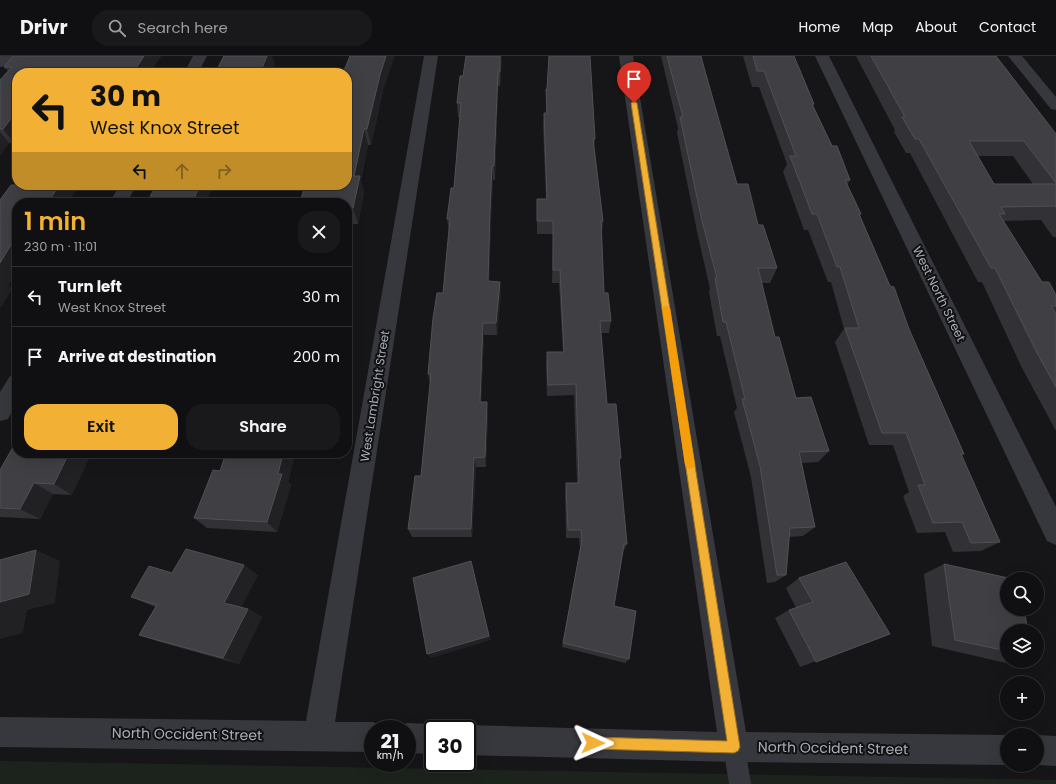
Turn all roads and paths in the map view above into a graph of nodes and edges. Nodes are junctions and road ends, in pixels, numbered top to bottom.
1 (6, 56) edge
2 (200, 56) edge
3 (431, 56) edge
4 (626, 56) edge
5 (822, 56) edge
6 (1015, 56) edge
7 (0, 63) edge
8 (194, 68) edge
9 (1056, 106) edge
10 (12, 391) edge
11 (0, 412) edge
12 (1056, 533) edge
13 (0, 732) edge
14 (318, 736) junction
15 (364, 737) edge
16 (476, 740) edge
17 (734, 747) junction
18 (1000, 750) edge
19 (1044, 750) edge
20 (1056, 751) edge
21 (740, 784) edge

1 - 7 street
2 - 8 street
3 - 14 street, West Lambright Street
4 - 17 street
5 - 12 street, West North Street
6 - 9 street
10 - 11 street
13 - 14 street, North Occident Street
14 - 15 street, North Occident Street
16 - 17 street, North Occident Street
17 - 18 street, North Occident Street
17 - 21 lane
19 - 20 street

